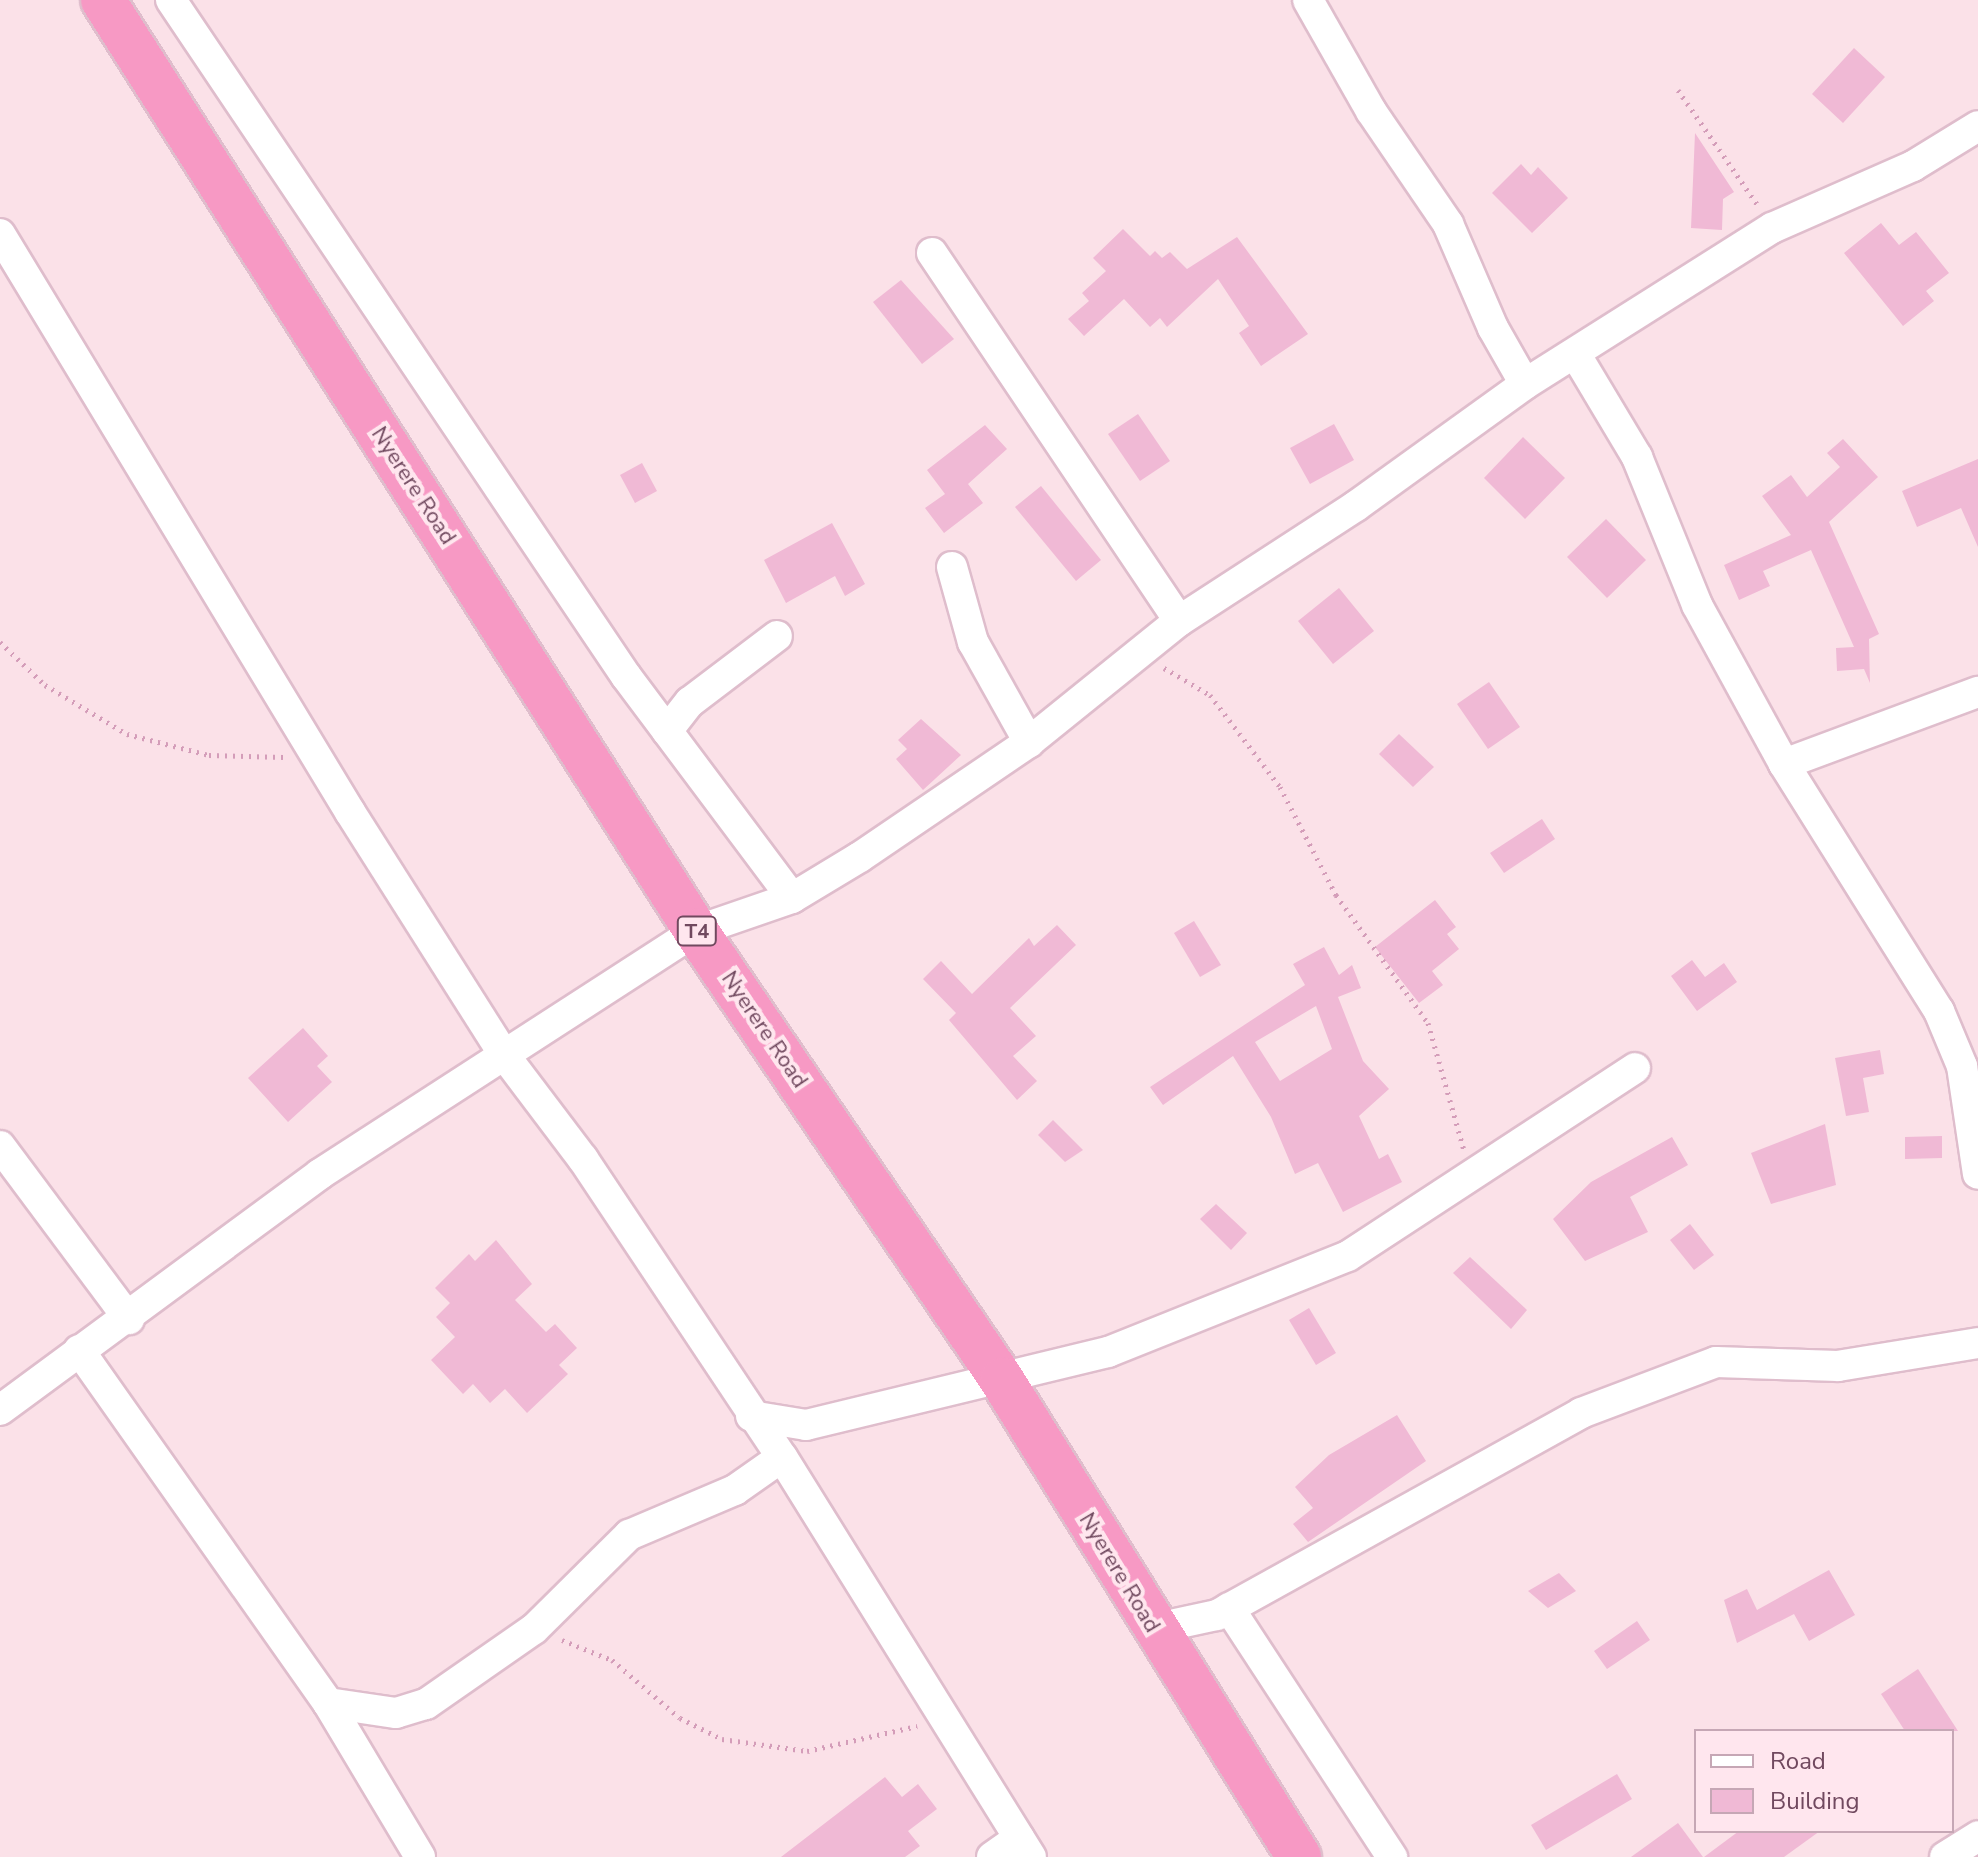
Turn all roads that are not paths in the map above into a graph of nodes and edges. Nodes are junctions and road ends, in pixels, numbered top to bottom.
1 (103, 0) edge
2 (171, 0) edge
3 (1308, 0) edge
4 (1978, 126) edge
5 (0, 234) edge
6 (932, 253) dead end
7 (1576, 355) junction
8 (1525, 384) junction
9 (952, 567) dead end
10 (1179, 621) junction
11 (777, 636) dead end
12 (1978, 692) edge
13 (667, 731) junction
14 (1029, 742) junction
15 (1784, 764) junction
16 (792, 898) junction
17 (696, 931) junction
18 (505, 1056) junction
19 (1635, 1068) dead end
20 (0, 1146) edge
21 (1978, 1174) edge
22 (129, 1319) junction
23 (1978, 1343) edge
24 (79, 1350) junction
25 (1002, 1380) junction
26 (0, 1410) edge
27 (751, 1416) junction
28 (782, 1457) junction
29 (1229, 1608) junction
30 (1152, 1629) junction
31 (328, 1703) junction
32 (1978, 1836) edge
33 (1025, 1848) edge
34 (420, 1857) edge
35 (992, 1857) edge
36 (1299, 1857) edge
37 (1392, 1857) edge
38 (1945, 1857) edge

1 - 17 highway, Nyerere Road / T4
2 - 13 street
3 - 8 street
4 - 7 street
5 - 18 street
6 - 10 street
7 - 8 street
7 - 15 street
8 - 10 street
9 - 14 street
10 - 14 street
11 - 13 street
12 - 15 street
13 - 16 street
14 - 16 street
15 - 21 street
16 - 17 street
17 - 18 street
17 - 25 highway, Nyerere Road / T4
18 - 22 street
18 - 27 street
19 - 25 street
20 - 22 street
22 - 24 street
23 - 29 street
24 - 26 street
24 - 31 street
25 - 27 street
25 - 30 highway, Nyerere Road / T4
27 - 28 street
28 - 31 street
28 - 33 street
29 - 30 street
29 - 37 street
30 - 36 highway, Nyerere Road / T4
31 - 34 street
32 - 38 street
33 - 35 street

